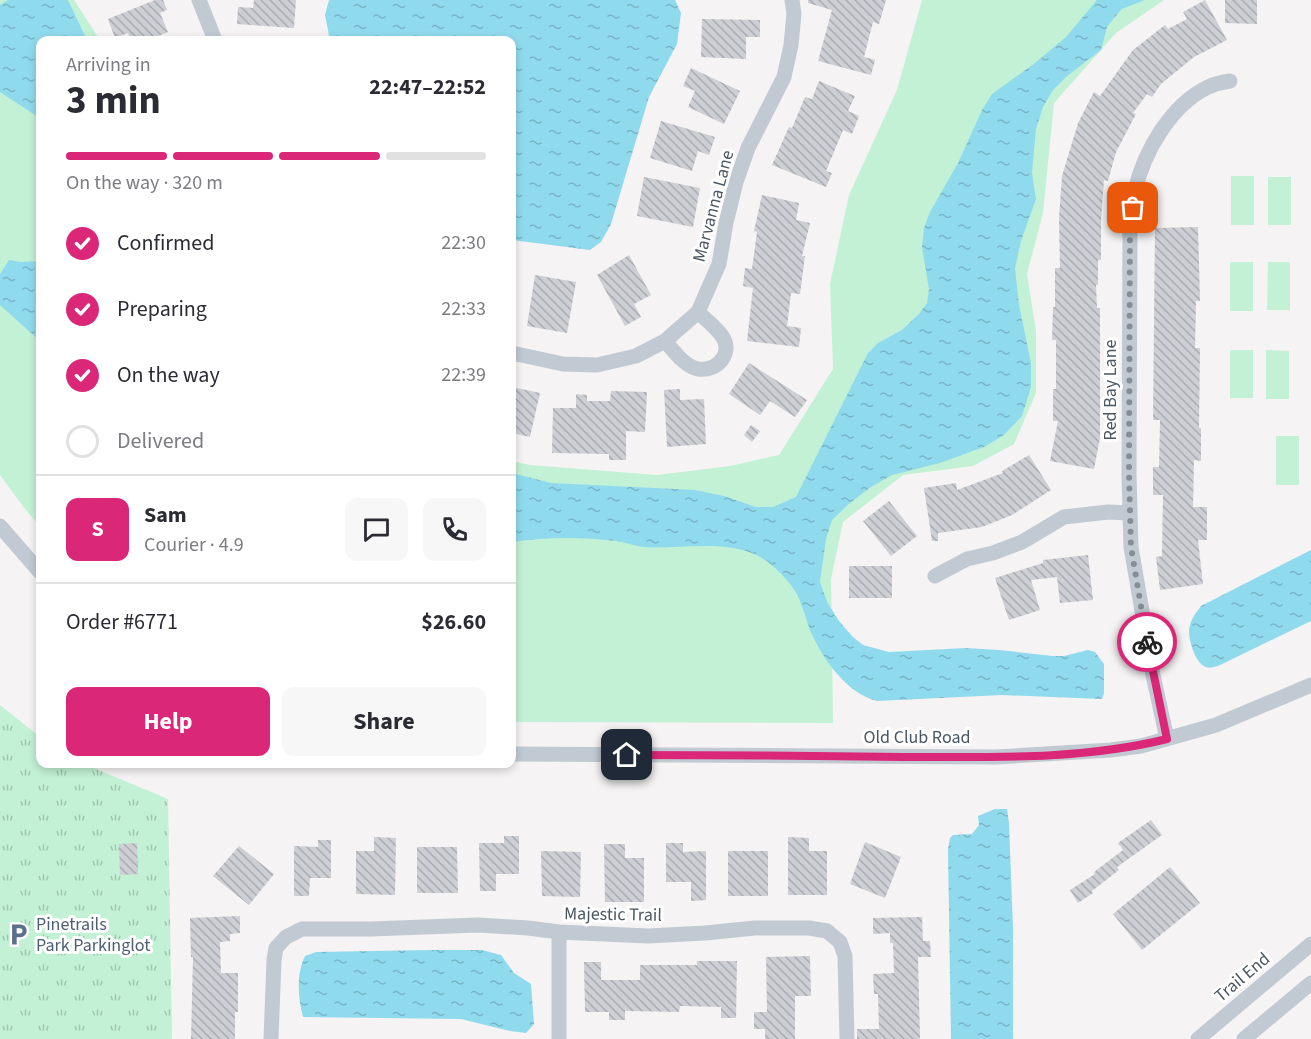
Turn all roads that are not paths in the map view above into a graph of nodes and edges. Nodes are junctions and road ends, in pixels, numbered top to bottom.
1 (199, 0) edge
2 (792, 0) edge
3 (213, 36) edge
4 (1230, 81) dead end
5 (698, 312) junction
6 (665, 341) junction
7 (516, 353) edge
8 (1130, 513) junction
9 (0, 526) edge
10 (36, 567) edge
11 (935, 576) dead end
12 (1311, 685) edge
13 (1167, 739) junction
14 (516, 754) edge
15 (560, 932) junction
16 (1311, 944) edge
17 (1311, 983) edge
18 (271, 1039) edge
19 (559, 1039) edge
20 (847, 1039) edge
21 (1198, 1039) edge
22 (1245, 1039) edge

1 - 3 street
2 - 5 street, Marvanna Lane
4 - 8 street, Red Bay Lane
5 - 6 street, Marvanna Lane
5 - 6 street
6 - 7 street, Marvanna Lane
8 - 11 street
8 - 13 street, Red Bay Lane
9 - 10 street
12 - 13 street, Old Club Road
13 - 14 street, Old Club Road
15 - 18 street, Majestic Trail
15 - 19 street
15 - 20 street, Majestic Trail
16 - 21 street, Trail End
17 - 22 street

